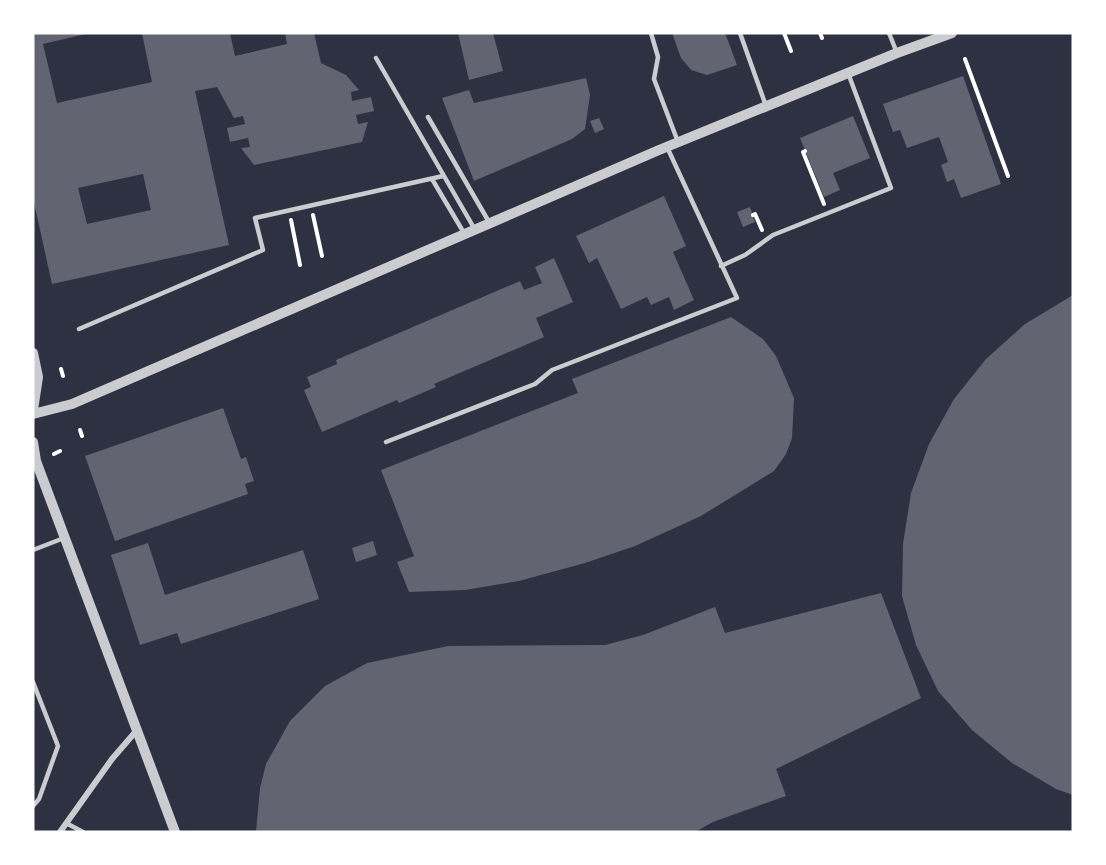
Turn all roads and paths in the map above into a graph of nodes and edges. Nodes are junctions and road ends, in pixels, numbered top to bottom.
1 (651, 33) edge
2 (740, 33) edge
3 (784, 33) edge
4 (820, 33) edge
5 (889, 33) edge
6 (952, 33) edge
7 (822, 38) dead end
8 (791, 51) dead end
9 (897, 53) junction
10 (376, 58) dead end
11 (965, 59) dead end
12 (848, 73) junction
13 (766, 106) junction
14 (428, 117) dead end
15 (678, 142) junction
16 (667, 147) junction
17 (805, 151) dead end
18 (443, 176) junction
19 (1008, 176) dead end
20 (432, 178) junction
21 (828, 213) junction
22 (753, 215) dead end
23 (314, 216) dead end
24 (291, 220) dead end
25 (489, 222) junction
26 (469, 231) junction
27 (766, 239) junction
28 (322, 256) dead end
29 (300, 265) dead end
30 (721, 266) junction
31 (79, 329) dead end
32 (33, 353) edge
33 (57, 370) dead end
34 (63, 376) dead end
35 (33, 412) edge
36 (80, 430) dead end
37 (82, 436) dead end
38 (33, 442) edge
39 (386, 442) dead end
40 (60, 451) dead end
41 (54, 454) dead end
42 (65, 538) junction
43 (33, 550) edge
44 (33, 682) edge
45 (137, 730) junction
46 (33, 806) edge
47 (66, 823) junction
48 (60, 832) edge
49 (83, 832) edge
50 (175, 832) edge

1 - 15 lane
2 - 13 lane
3 - 8 path
4 - 7 path
5 - 9 lane
6 - 9 street
9 - 12 street
10 - 18 lane
11 - 19 path
12 - 13 street
12 - 21 lane
13 - 15 street
14 - 25 lane
15 - 16 street
16 - 25 street
16 - 30 lane
17 - 21 path
18 - 20 lane
18 - 26 lane
20 - 26 lane
20 - 31 lane
21 - 27 lane
22 - 27 path
23 - 28 path
24 - 29 path
25 - 26 street
26 - 35 street
27 - 30 lane
30 - 39 lane
32 - 35 street
33 - 34 path
36 - 37 path
38 - 42 street
40 - 41 path
42 - 43 lane
42 - 45 street
44 - 46 lane
45 - 47 street
45 - 50 street
47 - 48 street
47 - 49 lane

